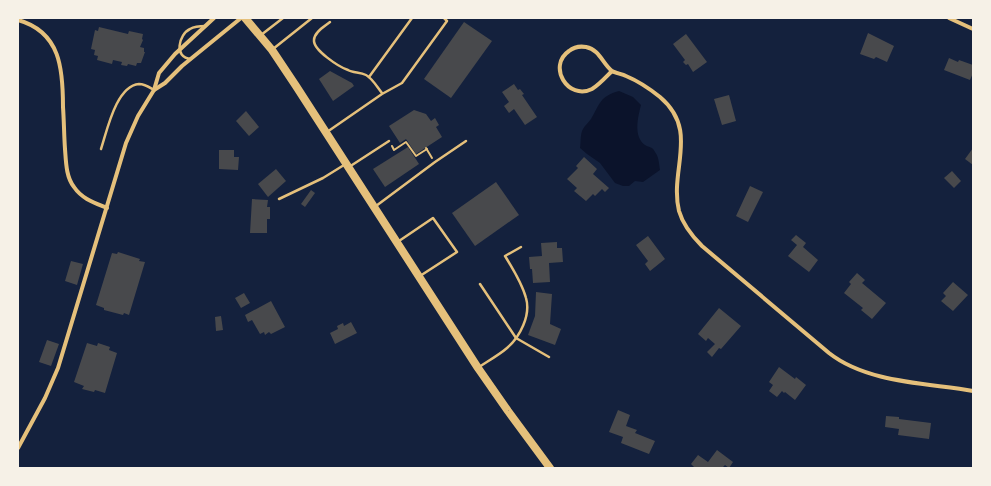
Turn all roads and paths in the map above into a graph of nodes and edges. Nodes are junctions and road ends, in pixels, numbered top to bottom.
1 (214, 18) edge
2 (241, 18) edge
3 (245, 18) edge
4 (283, 18) edge
5 (312, 18) edge
6 (412, 18) edge
7 (444, 18) edge
8 (949, 18) edge
9 (18, 20) edge
10 (330, 22) dead end
11 (206, 25) junction
12 (973, 28) edge
13 (260, 35) junction
14 (180, 50) junction
15 (272, 50) junction
16 (191, 59) junction
17 (612, 71) junction
18 (369, 77) junction
19 (154, 90) junction
20 (382, 94) junction
21 (326, 132) junction
22 (389, 141) joint
23 (466, 141) dead end
24 (101, 149) dead end
25 (435, 162) junction
26 (348, 165) junction
27 (279, 199) dead end
28 (374, 207) junction
29 (107, 208) junction
30 (397, 242) junction
31 (521, 248) dead end
32 (419, 276) junction
33 (480, 284) dead end
34 (516, 338) junction
35 (549, 357) dead end
36 (478, 368) junction
37 (973, 391) edge
38 (18, 448) edge
39 (550, 468) edge

1 - 11 street
2 - 16 street
3 - 13 main road
4 - 13 lane
5 - 15 lane
6 - 18 lane
7 - 20 lane
8 - 12 street
9 - 29 street
10 - 18 lane
11 - 14 street
11 - 14 lane
13 - 15 main road
14 - 16 lane
14 - 19 street
15 - 21 main road
16 - 19 street
17 - 17 street
17 - 37 street
18 - 20 lane
19 - 24 lane
19 - 29 street
20 - 21 lane
21 - 26 main road
22 - 25 path
22 - 26 lane
23 - 25 lane
25 - 28 lane
26 - 27 lane
26 - 28 main road
28 - 30 main road
29 - 38 street
30 - 32 main road
30 - 32 lane
31 - 34 lane
32 - 36 main road
33 - 34 lane
34 - 35 lane
34 - 36 lane
36 - 39 main road

